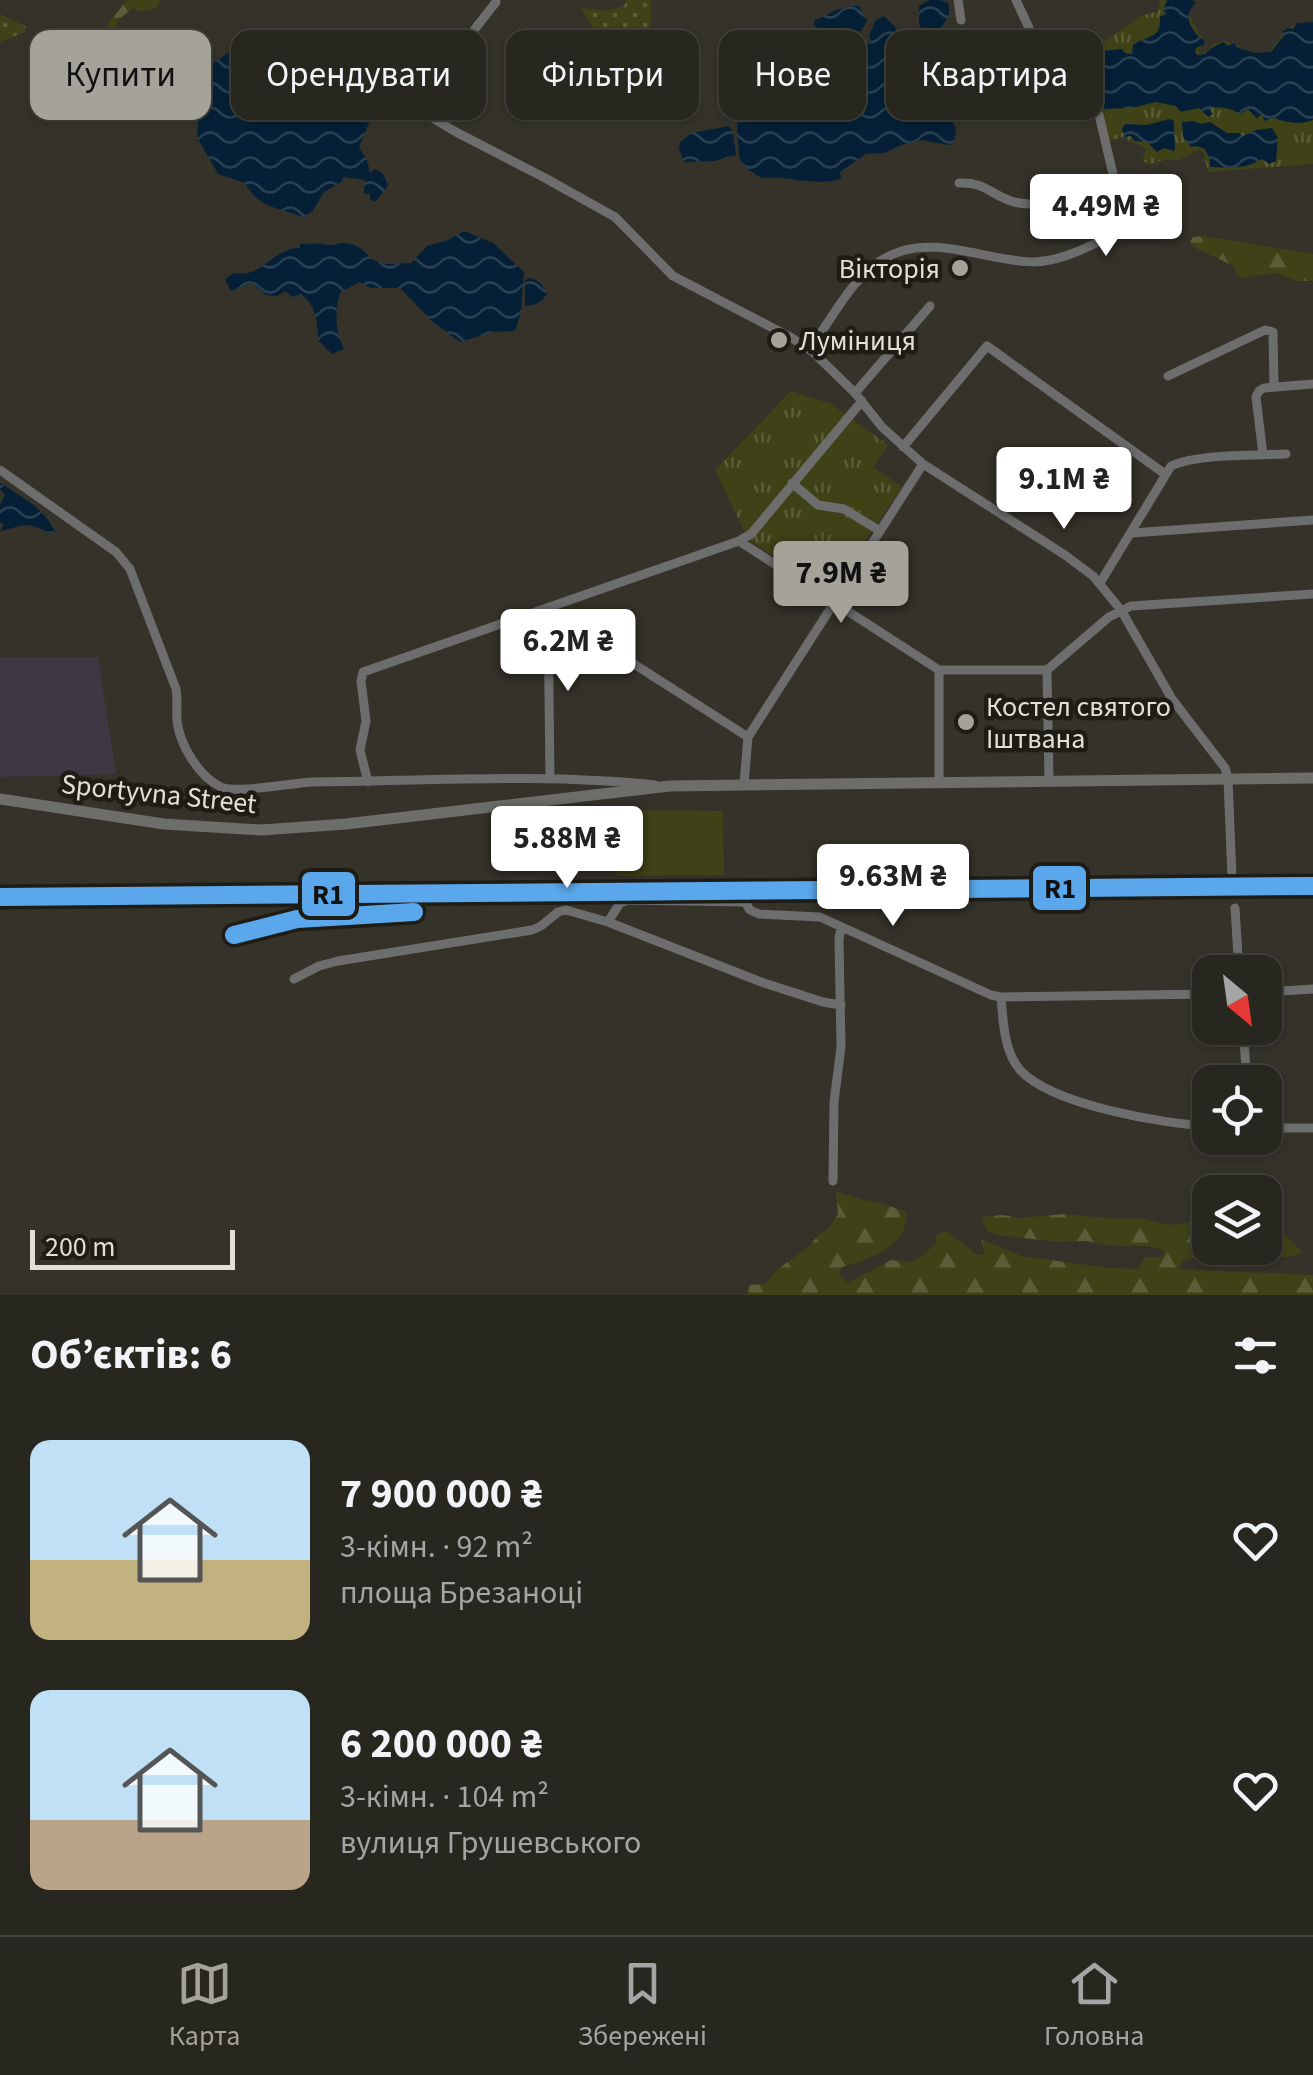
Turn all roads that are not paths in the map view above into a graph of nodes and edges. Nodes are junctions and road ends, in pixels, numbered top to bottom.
1 (958, 0) edge
2 (1016, 0) edge
3 (496, 2) edge
4 (962, 20) dead end
5 (959, 183) dead end
6 (1116, 231) junction
7 (930, 306) dead end
8 (813, 352) junction
9 (1168, 376) dead end
10 (1313, 384) edge
11 (1274, 387) junction
12 (859, 397) junction
13 (903, 447) junction
14 (1286, 454) dead end
15 (1263, 455) junction
16 (924, 464) junction
17 (0, 470) edge
18 (1165, 474) junction
19 (792, 483) junction
20 (1313, 520) edge
21 (880, 531) junction
22 (1132, 534) junction
23 (740, 541) junction
24 (1100, 583) junction
25 (1313, 594) edge
26 (833, 602) junction
27 (548, 609) junction
28 (1121, 610) junction
29 (939, 670) junction
30 (1046, 670) junction
31 (748, 738) junction
32 (1313, 778) edge
33 (550, 779) junction
34 (1228, 779) junction
35 (1049, 781) junction
36 (368, 782) junction
37 (939, 783) junction
38 (744, 784) junction
39 (670, 786) junction
40 (0, 799) edge
41 (1232, 878) dead end
42 (1235, 908) dead end
43 (608, 922) junction
44 (841, 927) junction
45 (1239, 955) edge
46 (294, 978) dead end
47 (1313, 989) edge
48 (1282, 991) edge
49 (1192, 994) edge
50 (1001, 997) junction
51 (841, 1006) junction
52 (1192, 1123) edge
53 (1282, 1128) edge
54 (1313, 1128) edge
55 (833, 1181) dead end

1 - 4 street
2 - 6 street
3 - 8 street
5 - 6 street
6 - 8 street
7 - 12 street
8 - 12 street
9 - 11 street
10 - 11 street
11 - 15 street
12 - 13 street
12 - 19 street
13 - 16 street
13 - 18 street
14 - 15 street
15 - 18 street
16 - 21 street
16 - 24 street
17 - 36 street, Sportyvna Street
18 - 22 street
19 - 21 street
19 - 23 street
20 - 22 street
21 - 26 street
22 - 24 street
23 - 26 street
23 - 27 street
24 - 28 street
25 - 28 street
26 - 29 street
26 - 31 street
27 - 31 street
27 - 33 street
27 - 36 street
28 - 30 street
28 - 34 street
29 - 30 street
29 - 37 street
30 - 35 street
31 - 38 street
32 - 34 main road, Sportyvna Street
33 - 36 street, Sportyvna Street
33 - 39 street, Sportyvna Street
34 - 35 main road, Sportyvna Street
34 - 41 street
35 - 37 main road, Sportyvna Street
37 - 38 main road, Sportyvna Street
38 - 39 main road, Sportyvna Street
39 - 40 main road, Sportyvna Street
42 - 45 street
43 - 44 street
43 - 46 street
43 - 51 street
44 - 50 street
44 - 51 street
47 - 48 street
49 - 50 street
50 - 52 street
51 - 55 street
53 - 54 street

